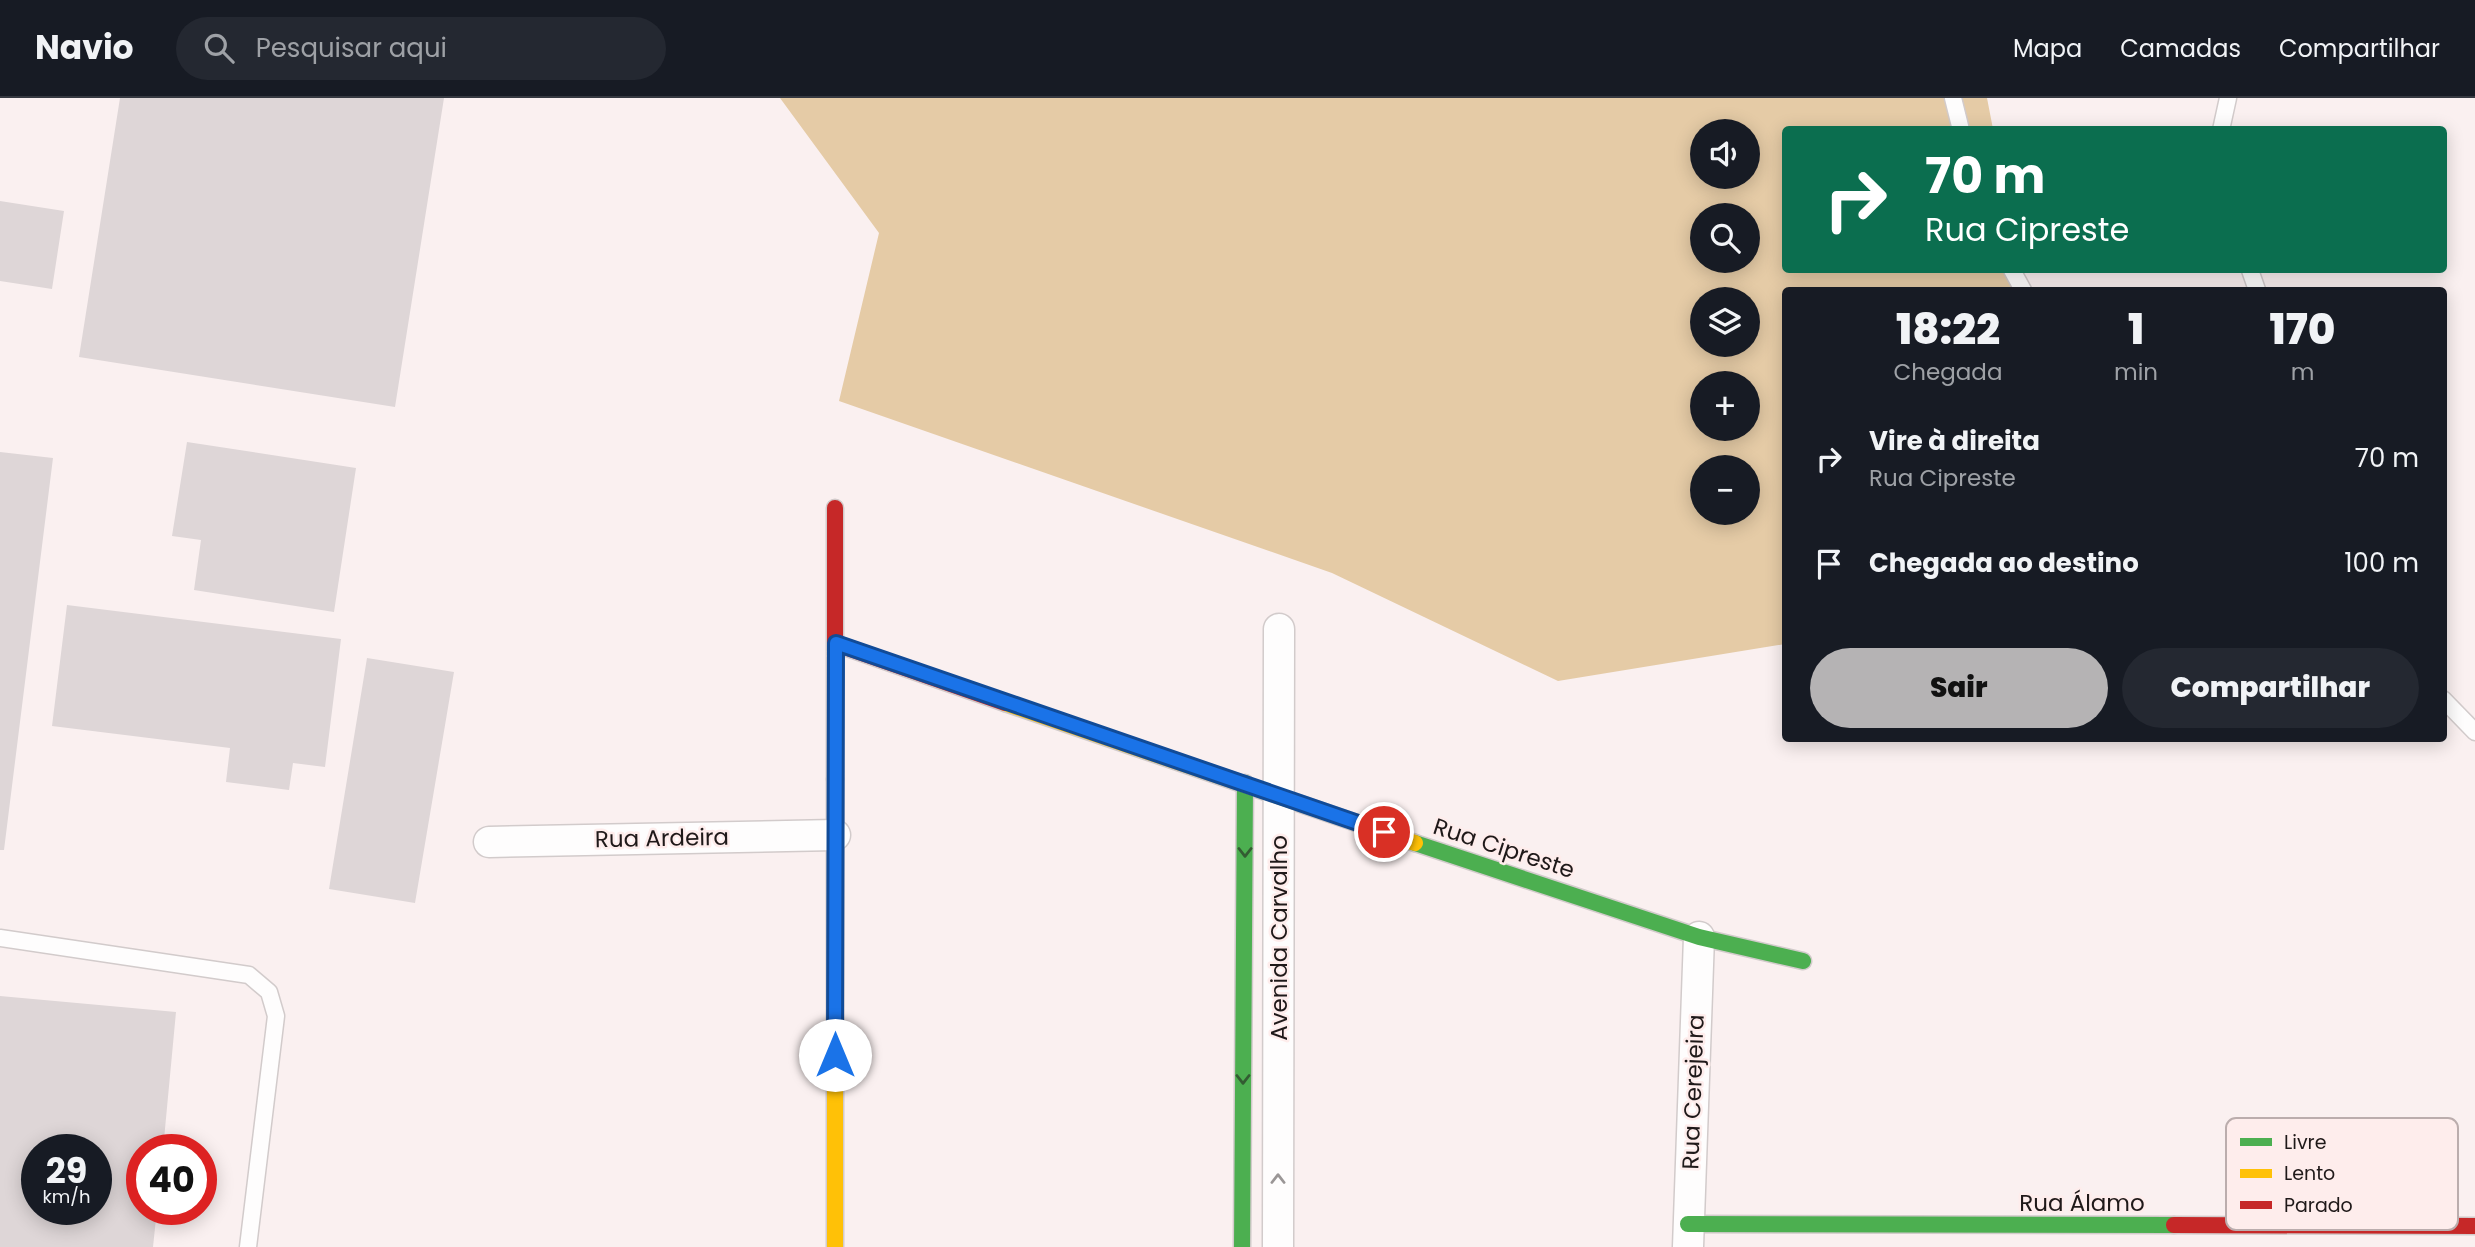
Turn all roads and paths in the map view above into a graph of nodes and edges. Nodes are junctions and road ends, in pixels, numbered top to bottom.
1 (1953, 98) edge
2 (2228, 98) edge
3 (1960, 126) edge
4 (2222, 126) edge
5 (835, 508) dead end
6 (1279, 629) dead end
7 (836, 643) junction
8 (2447, 703) edge
9 (2475, 732) edge
10 (1245, 783) junction
11 (1279, 797) junction
12 (835, 835) junction
13 (489, 842) dead end
14 (1699, 937) junction
15 (0, 938) edge
16 (1803, 961) dead end
17 (2226, 1229) edge
18 (1688, 1236) edge
19 (248, 1247) edge
20 (835, 1247) edge
21 (1242, 1247) edge
22 (1278, 1247) edge

1 - 3 lane
2 - 4 lane
5 - 7 street
6 - 11 street, Avenida Carvalho
7 - 10 street, Rua Cipreste
7 - 12 street
8 - 9 lane
10 - 11 street, Rua Cipreste
10 -> 21 street, Avenida Carvalho
11 - 14 street, Rua Cipreste
22 -> 11 street, Avenida Carvalho
12 - 13 street, Rua Ardeira
12 - 20 street
14 - 16 street, Rua Cipreste
14 - 18 street, Rua Cerejeira
15 - 19 lane
17 - 18 street, Rua Álamo

